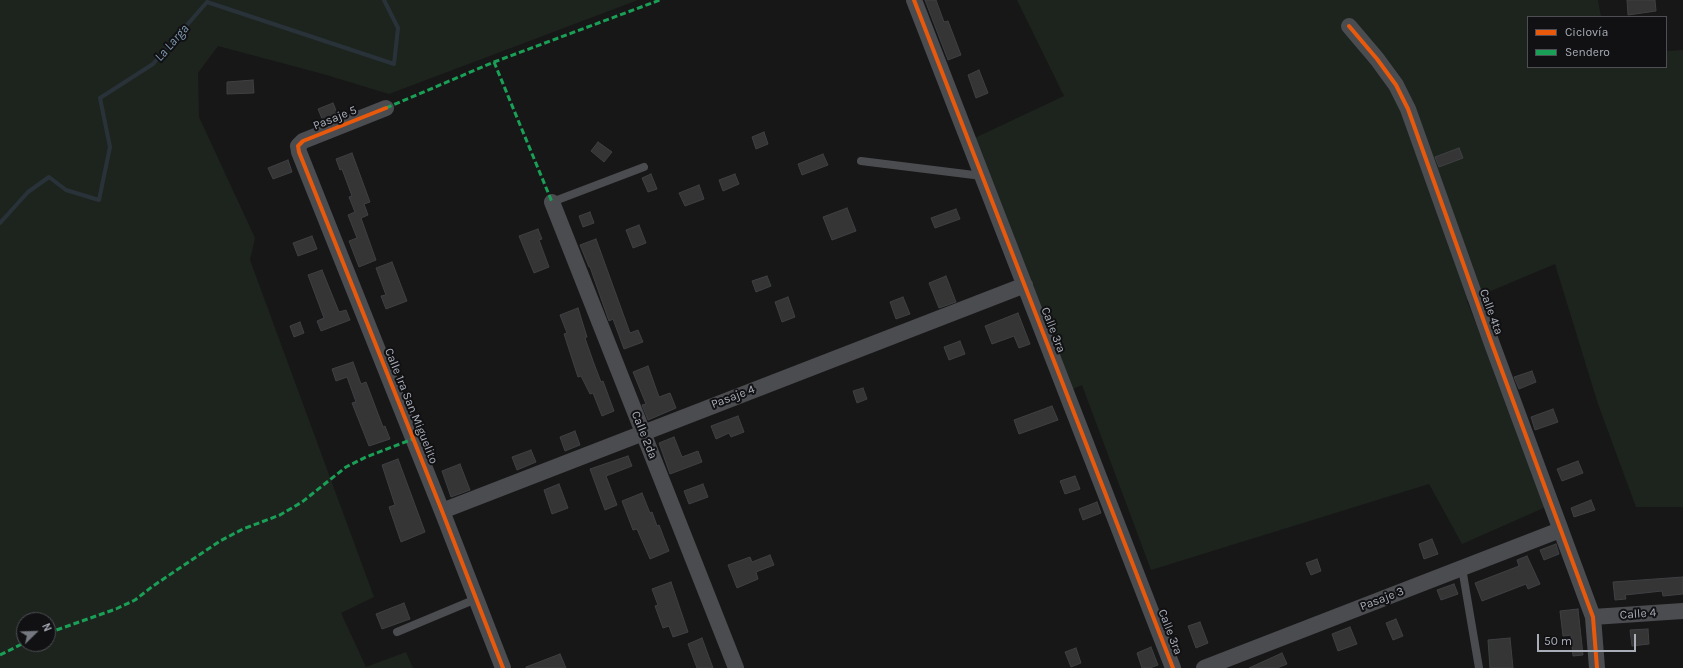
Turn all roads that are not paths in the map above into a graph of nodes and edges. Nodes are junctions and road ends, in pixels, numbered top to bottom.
1 (914, 0) edge
2 (1349, 26) dead end
3 (386, 108) dead end
4 (299, 152) joint
5 (861, 161) dead end
6 (644, 167) dead end
7 (982, 176) junction
8 (552, 202) joint
9 (1025, 285) junction
10 (643, 432) junction
11 (442, 511) junction
12 (1560, 530) junction
13 (1462, 568) junction
14 (476, 599) junction
15 (1683, 611) edge
16 (1593, 617) junction
17 (397, 632) dead end
18 (503, 668) edge
19 (736, 668) edge
20 (1173, 668) edge
21 (1204, 668) edge
22 (1479, 668) edge
23 (1597, 668) edge

1 - 7 street, Calle 3ra
2 - 12 street, Calle 4ta
3 - 4 street, Pasaje 5
4 - 11 street, Calle 1ra San Miguelito
5 - 7 lane
6 - 8 lane
7 - 9 street, Calle 3ra
8 - 10 street, Calle 2da
9 - 10 street, Pasaje 4
9 - 20 street, Calle 3ra
10 - 11 street, Pasaje 4
10 - 19 street, Calle 2da
11 - 14 street, Calle 1ra San Miguelito
12 - 13 street, Pasaje 3
12 - 16 street, Calle 4ta
13 - 21 street, Pasaje 3
13 - 22 lane
14 - 17 lane
14 - 18 street, Calle 1ra San Miguelito
15 - 16 street, Calle 4
16 - 23 street, Calle 4ta

